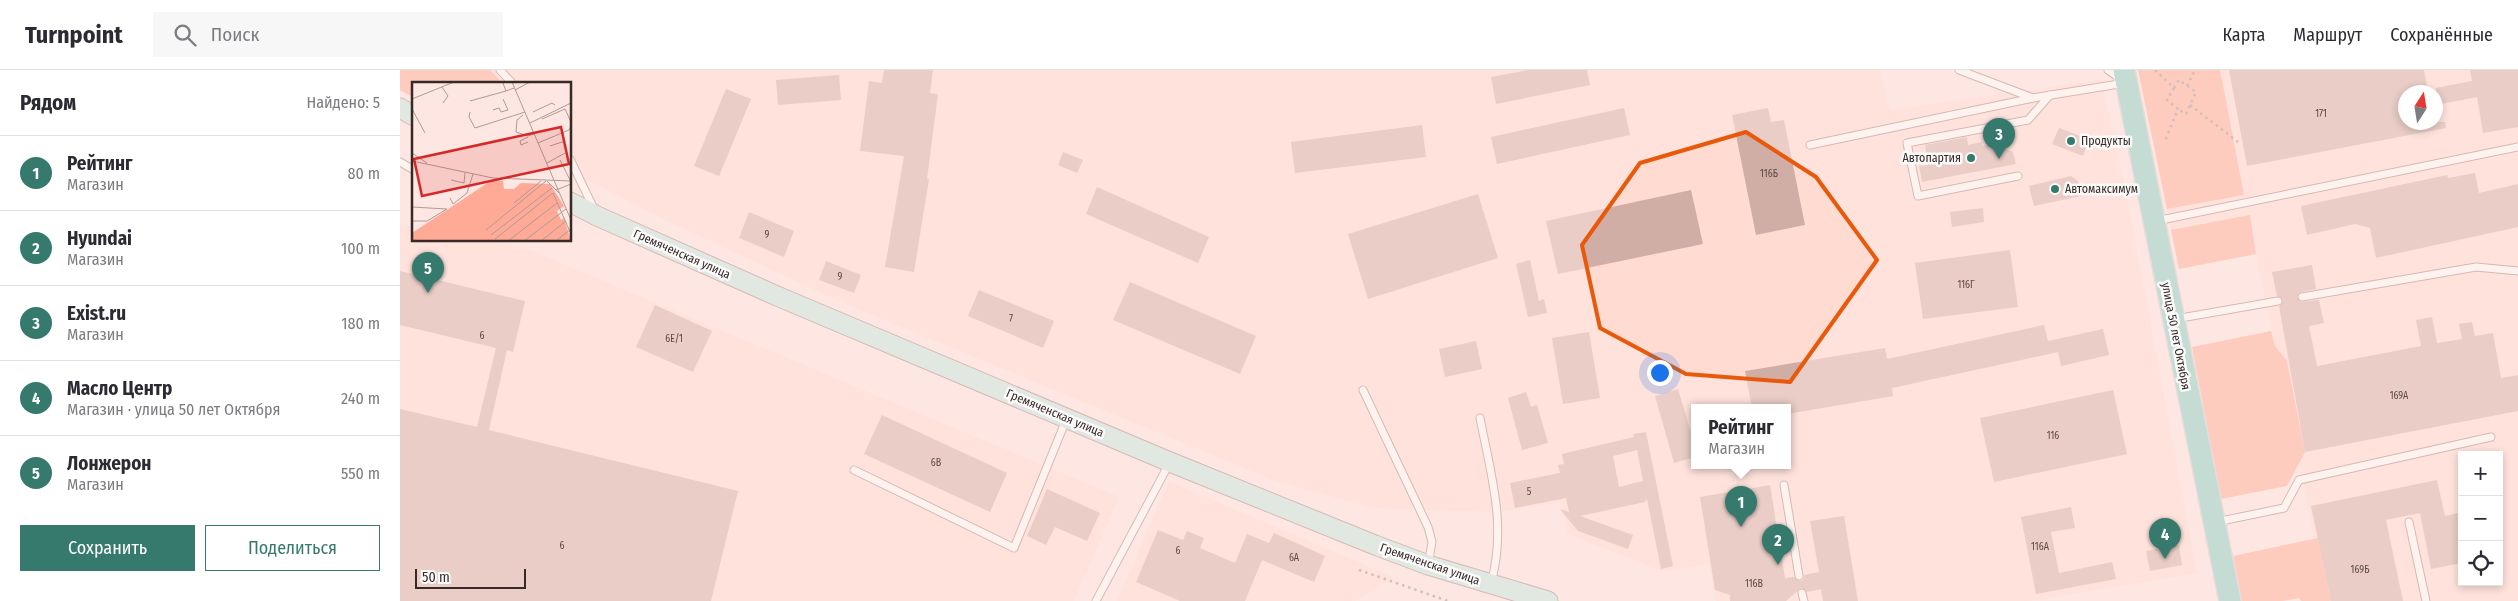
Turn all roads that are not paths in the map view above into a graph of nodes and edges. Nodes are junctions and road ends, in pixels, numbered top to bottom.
1 (500, 70) edge
2 (1959, 70) edge
3 (2108, 70) edge
4 (2125, 77) edge
5 (511, 82) edge
6 (2050, 95) junction
7 (2033, 98) junction
8 (400, 108) edge
9 (412, 115) edge
10 (1810, 145) dead end
11 (2518, 147) edge
12 (400, 162) edge
13 (571, 162) edge
14 (412, 169) edge
15 (2018, 176) dead end
16 (571, 203) edge
17 (597, 216) junction
18 (2153, 222) junction
19 (2518, 271) edge
20 (2302, 297) dead end
21 (2278, 301) dead end
22 (2172, 320) junction
23 (1363, 390) dead end
24 (1067, 418) junction
25 (1480, 418) dead end
26 (2491, 437) dead end
27 (1170, 462) junction
28 (854, 470) dead end
29 (1784, 485) dead end
30 (2214, 522) junction
31 (2408, 522) dead end
32 (1428, 565) junction
33 (1799, 576) dead end
34 (1491, 584) junction
35 (1802, 592) dead end
36 (1096, 601) edge
37 (1548, 601) edge
38 (1804, 601) edge
39 (2230, 601) edge
40 (2426, 601) edge

1 - 5 lane
2 - 7 lane
3 - 4 lane
4 - 6 lane
4 - 18 main road, улица 50 лет Октября
6 - 7 lane
6 - 15 lane
7 - 10 lane
8 - 9 main road
11 - 18 lane
12 - 14 lane
13 - 17 lane
16 - 17 main road, Гремяченская улица
17 - 24 main road, Гремяченская улица
18 - 22 main road, улица 50 лет Октября
19 - 20 lane
21 - 22 lane
22 - 30 main road, улица 50 лет Октября
23 - 32 lane
24 - 27 main road, Гремяченская улица
24 - 28 lane
25 - 34 lane
26 - 30 lane
27 - 32 main road, Гремяченская улица
27 - 36 lane
29 - 33 lane
30 - 39 main road, улица 50 лет Октября
31 - 40 lane
32 - 34 main road, Гремяченская улица
34 - 37 main road, Гремяченская улица
35 - 38 lane

